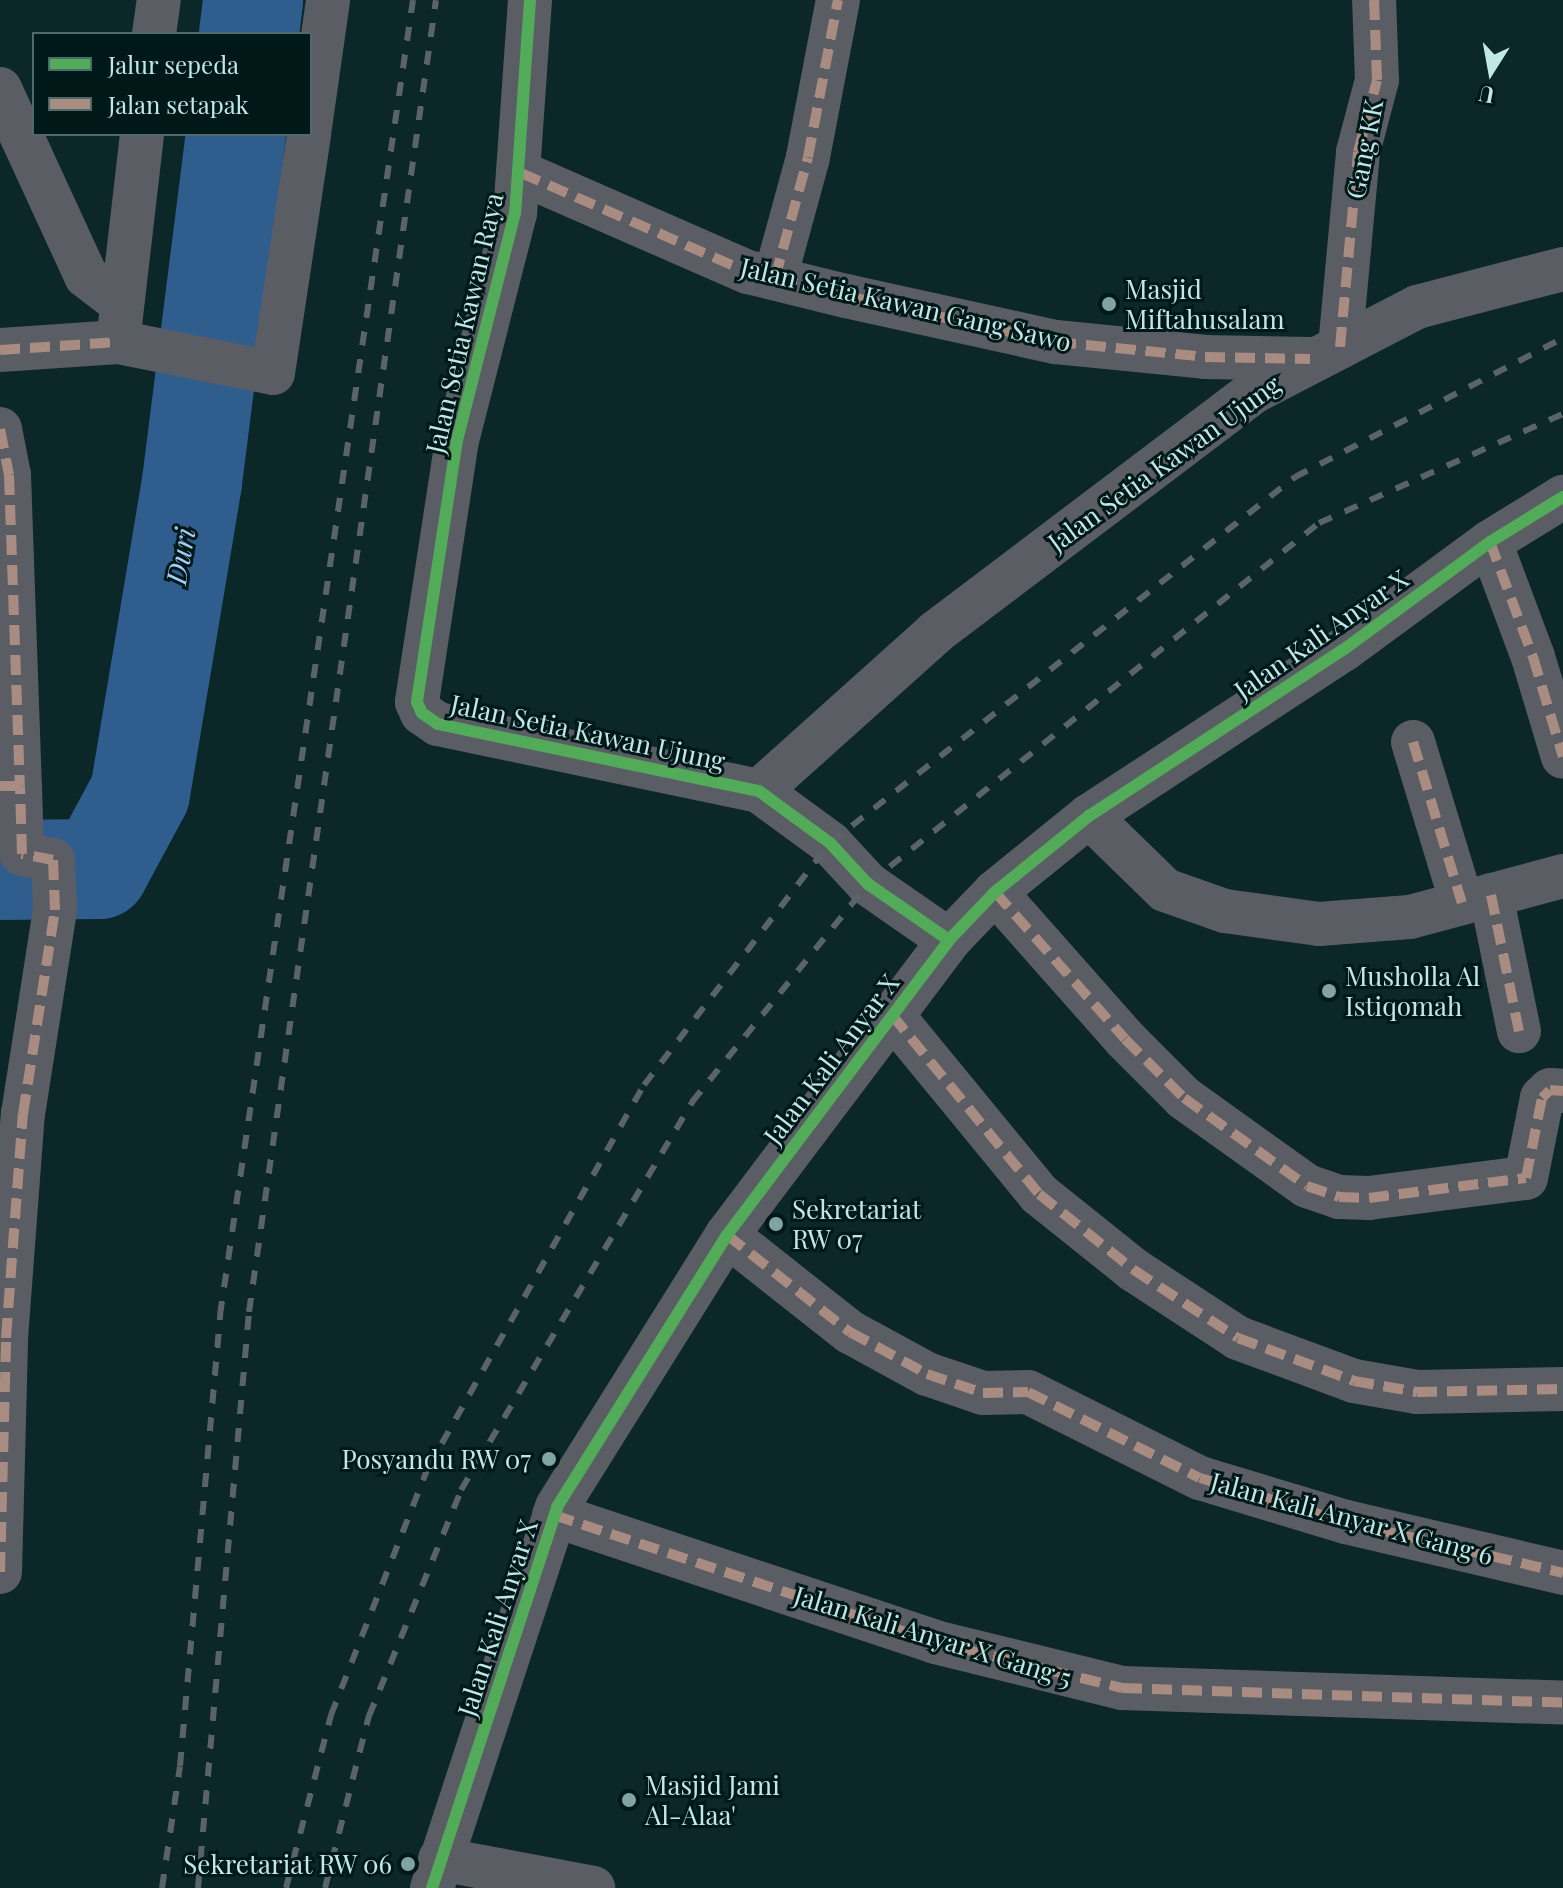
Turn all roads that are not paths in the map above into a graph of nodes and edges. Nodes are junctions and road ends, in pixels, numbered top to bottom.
1 (159, 0) edge
2 (328, 0) edge
3 (530, 0) edge
4 (838, 0) edge
5 (1374, 0) edge
6 (154, 32) edge
7 (0, 89) edge
8 (312, 113) edge
9 (142, 136) edge
10 (309, 136) edge
11 (521, 173) junction
12 (1563, 269) edge
13 (775, 278) junction
14 (128, 331) junction
15 (0, 350) edge
16 (1325, 353) junction
17 (0, 429) edge
18 (1563, 497) edge
19 (1490, 542) junction
20 (417, 702) joint
21 (1413, 742) dead end
22 (1563, 757) edge
23 (10, 786) edge
24 (759, 791) junction
25 (1089, 816) junction
26 (1563, 876) edge
27 (995, 892) junction
28 (1476, 899) junction
29 (949, 940) junction
30 (892, 1015) junction
31 (1519, 1031) dead end
32 (1563, 1091) edge
33 (727, 1235) junction
34 (1563, 1389) edge
35 (554, 1515) junction
36 (0, 1572) edge
37 (1563, 1573) edge
38 (1563, 1703) edge
39 (436, 1873) edge
40 (593, 1888) edge

1 - 6 street
2 - 8 street
3 - 11 street, Jalan Setia Kawan Raya
4 - 13 street
5 - 16 street, Gang KK
7 - 14 street
9 - 14 street
10 - 14 street
11 - 13 street, Jalan Setia Kawan Gang Sawo
11 - 20 street, Jalan Setia Kawan Raya
12 - 16 street, Jalan Setia Kawan Ujung
13 - 16 street, Jalan Setia Kawan Gang Sawo
14 - 15 street
16 - 24 street, Jalan Setia Kawan Ujung
17 - 23 street
18 - 19 street, Jalan Kali Anyar X
19 - 22 street
19 - 25 street, Jalan Kali Anyar X
20 - 24 street, Jalan Setia Kawan Ujung
21 - 28 street
23 - 36 street
24 - 29 street
25 - 27 street, Jalan Kali Anyar X
25 - 28 street
26 - 28 street
27 - 29 street, Jalan Kali Anyar X
27 - 32 street
28 - 31 street
29 - 30 street, Jalan Kali Anyar X
30 - 33 street, Jalan Kali Anyar X
30 - 34 street
33 - 35 street, Jalan Kali Anyar X
33 - 37 street, Jalan Kali Anyar X Gang 6
35 - 38 street, Jalan Kali Anyar X Gang 5
35 - 39 street, Jalan Kali Anyar X
39 - 40 street

